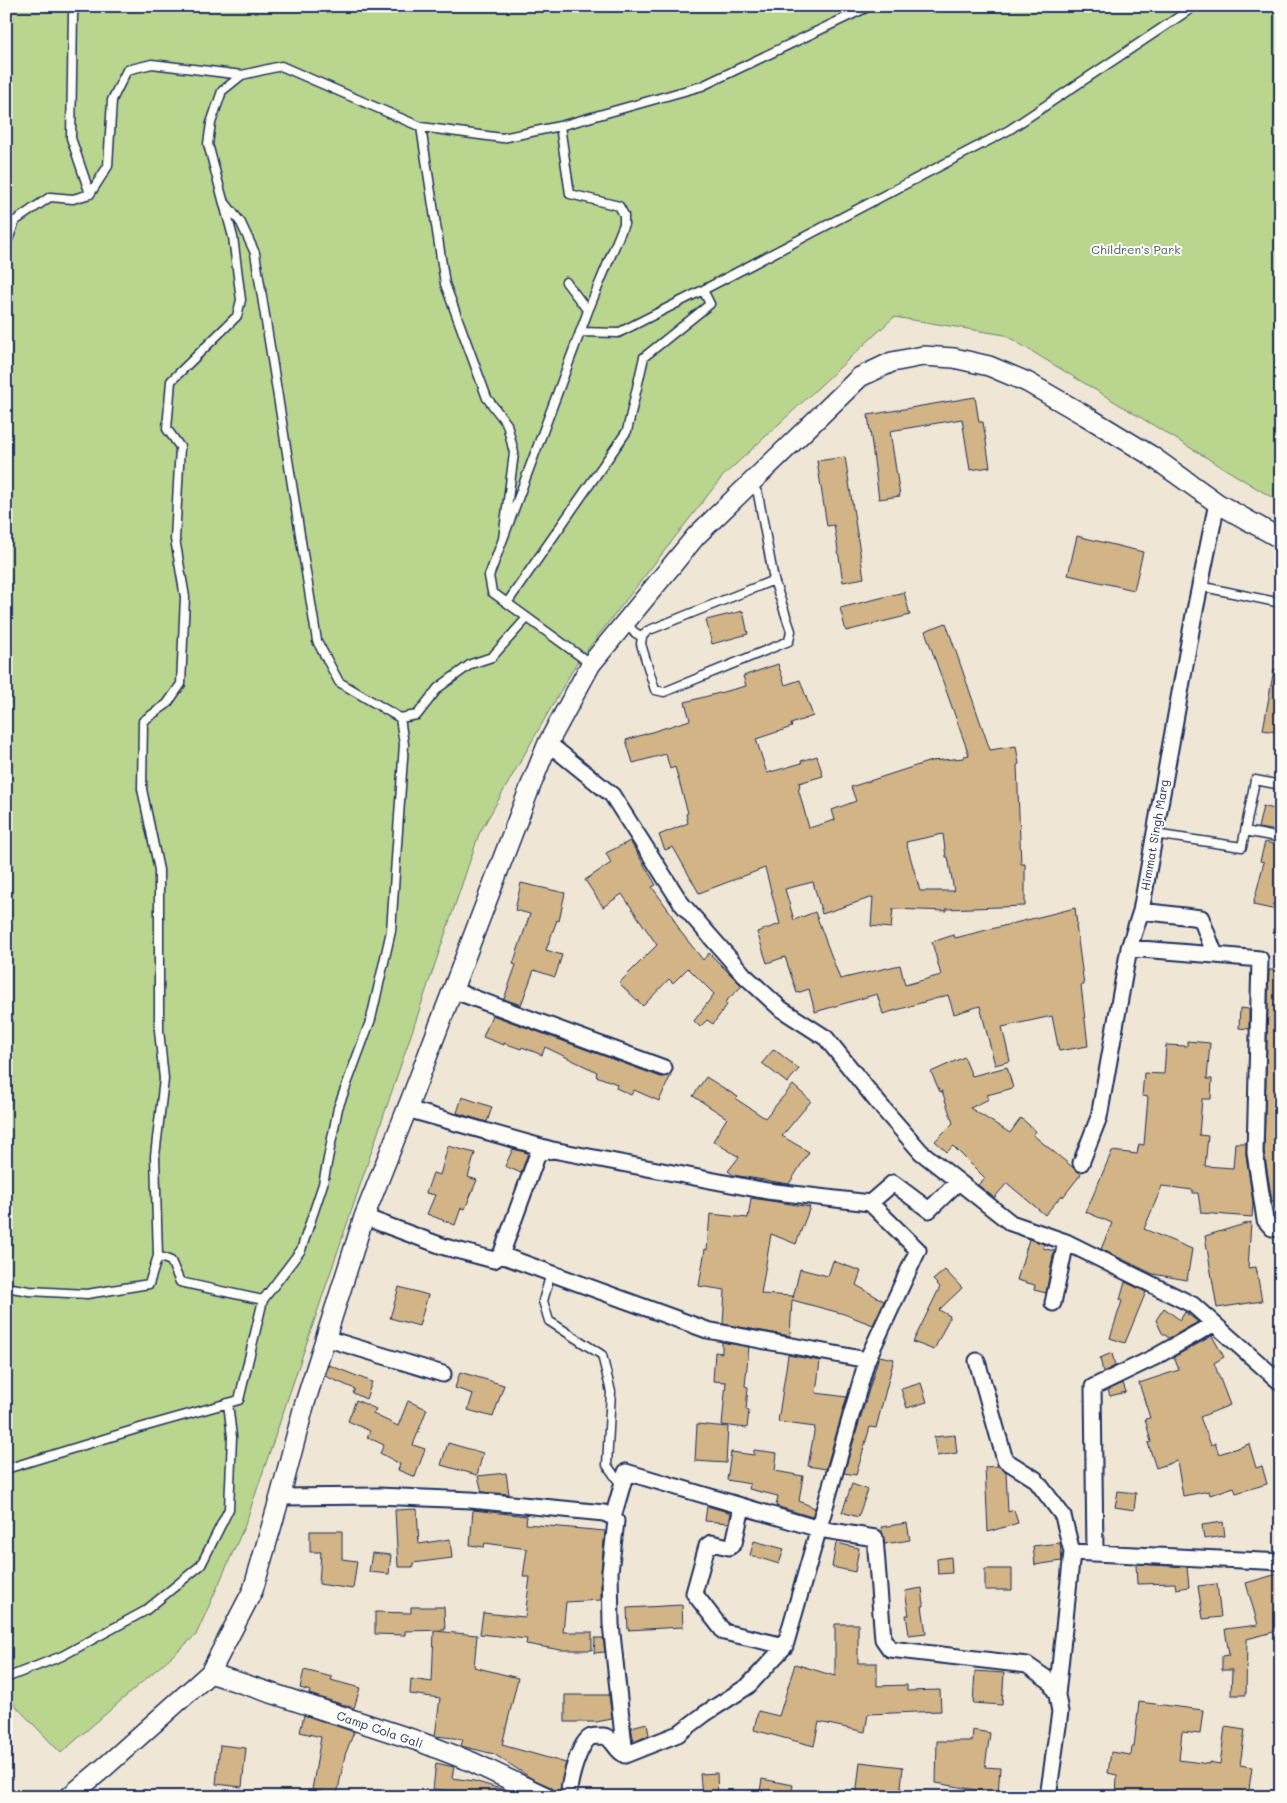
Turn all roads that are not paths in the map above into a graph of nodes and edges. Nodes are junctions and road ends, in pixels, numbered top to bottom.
1 (76, 6) edge
2 (870, 6) edge
3 (1195, 6) edge
4 (242, 75) junction
5 (560, 126) junction
6 (421, 127) junction
7 (90, 194) junction
8 (223, 200) junction
9 (6, 245) edge
10 (566, 282) dead end
11 (703, 290) junction
12 (588, 311) junction
13 (580, 332) junction
14 (751, 482) junction
15 (1217, 503) junction
16 (503, 539) junction
17 (1281, 539) edge
18 (774, 580) junction
19 (1199, 586) junction
20 (507, 603) junction
21 (1281, 603) edge
22 (528, 618) junction
23 (625, 622) junction
24 (642, 637) junction
25 (591, 664) junction
26 (400, 718) junction
27 (548, 743) junction
28 (1281, 785) edge
29 (1245, 830) junction
30 (1154, 834) junction
31 (1281, 838) edge
32 (1141, 911) junction
33 (1129, 948) junction
34 (1215, 955) junction
35 (452, 990) junction
36 (664, 1068) dead end
37 (407, 1109) junction
38 (553, 1150) junction
39 (1080, 1163) dead end
40 (958, 1182) junction
41 (870, 1203) junction
42 (364, 1216) junction
43 (1281, 1229) edge
44 (1066, 1242) junction
45 (500, 1255) junction
46 (158, 1256) junction
47 (551, 1274) junction
48 (6, 1287) edge
49 (263, 1300) junction
50 (1052, 1303) dead end
51 (1213, 1324) junction
52 (325, 1338) junction
53 (867, 1360) junction
54 (977, 1361) dead end
55 (443, 1374) dead end
56 (1281, 1383) edge
57 (228, 1403) junction
58 (6, 1469) edge
59 (622, 1487) junction
60 (280, 1497) junction
61 (742, 1507) junction
62 (613, 1517) junction
63 (819, 1528) junction
64 (1072, 1552) junction
65 (1095, 1553) junction
66 (1281, 1562) edge
67 (785, 1646) junction
68 (210, 1673) junction
69 (6, 1678) edge
70 (1057, 1695) junction
71 (626, 1755) junction
72 (69, 1797) edge
73 (546, 1797) edge
74 (569, 1797) edge
75 (1048, 1797) edge

1 - 7 lane
2 - 5 lane
3 - 11 lane
4 - 6 lane
4 - 7 lane
4 - 8 lane
5 - 6 lane
5 - 12 lane
6 - 16 lane
7 - 9 lane
8 - 26 lane
8 - 46 lane
10 - 12 lane
11 - 13 lane
11 - 20 lane
12 - 13 lane
13 - 16 lane
14 - 15 street
14 - 18 lane
14 - 23 street
15 - 17 street
15 - 19 street, Himmat Singh Marg
16 - 20 lane
18 - 24 lane
18 - 24 lane
19 - 21 lane
19 - 30 street, Himmat Singh Marg
20 - 22 lane
22 - 25 lane
22 - 26 lane
23 - 24 lane
23 - 25 street
25 - 27 street
26 - 49 lane
27 - 35 street
27 - 40 street
28 - 29 lane
29 - 30 lane
29 - 31 lane
30 - 32 street, Himmat Singh Marg
32 - 33 street, Himmat Singh Marg
32 - 34 street
33 - 34 street
33 - 39 street, Himmat Singh Marg
34 - 43 street
35 - 36 street
35 - 37 street
37 - 38 street
37 - 42 street
38 - 41 street
38 - 45 street
40 - 41 street
40 - 44 street
41 - 53 street
42 - 45 street
42 - 52 street
44 - 50 street
44 - 51 street
45 - 47 street
46 - 48 lane
46 - 49 lane
47 - 53 street
47 - 59 lane
49 - 57 lane
51 - 56 street
51 - 65 street
52 - 55 street
52 - 60 street
53 - 63 street
54 - 64 street
57 - 58 lane
57 - 69 lane
59 - 61 street
59 - 62 street
60 - 62 street
60 - 68 street
61 - 63 street
61 - 67 street
62 - 71 street
63 - 67 street
63 - 70 street
64 - 65 street
64 - 70 street
65 - 66 street
67 - 71 street
68 - 72 street
68 - 73 street, Camp Cola Gali
70 - 75 street
71 - 74 street

